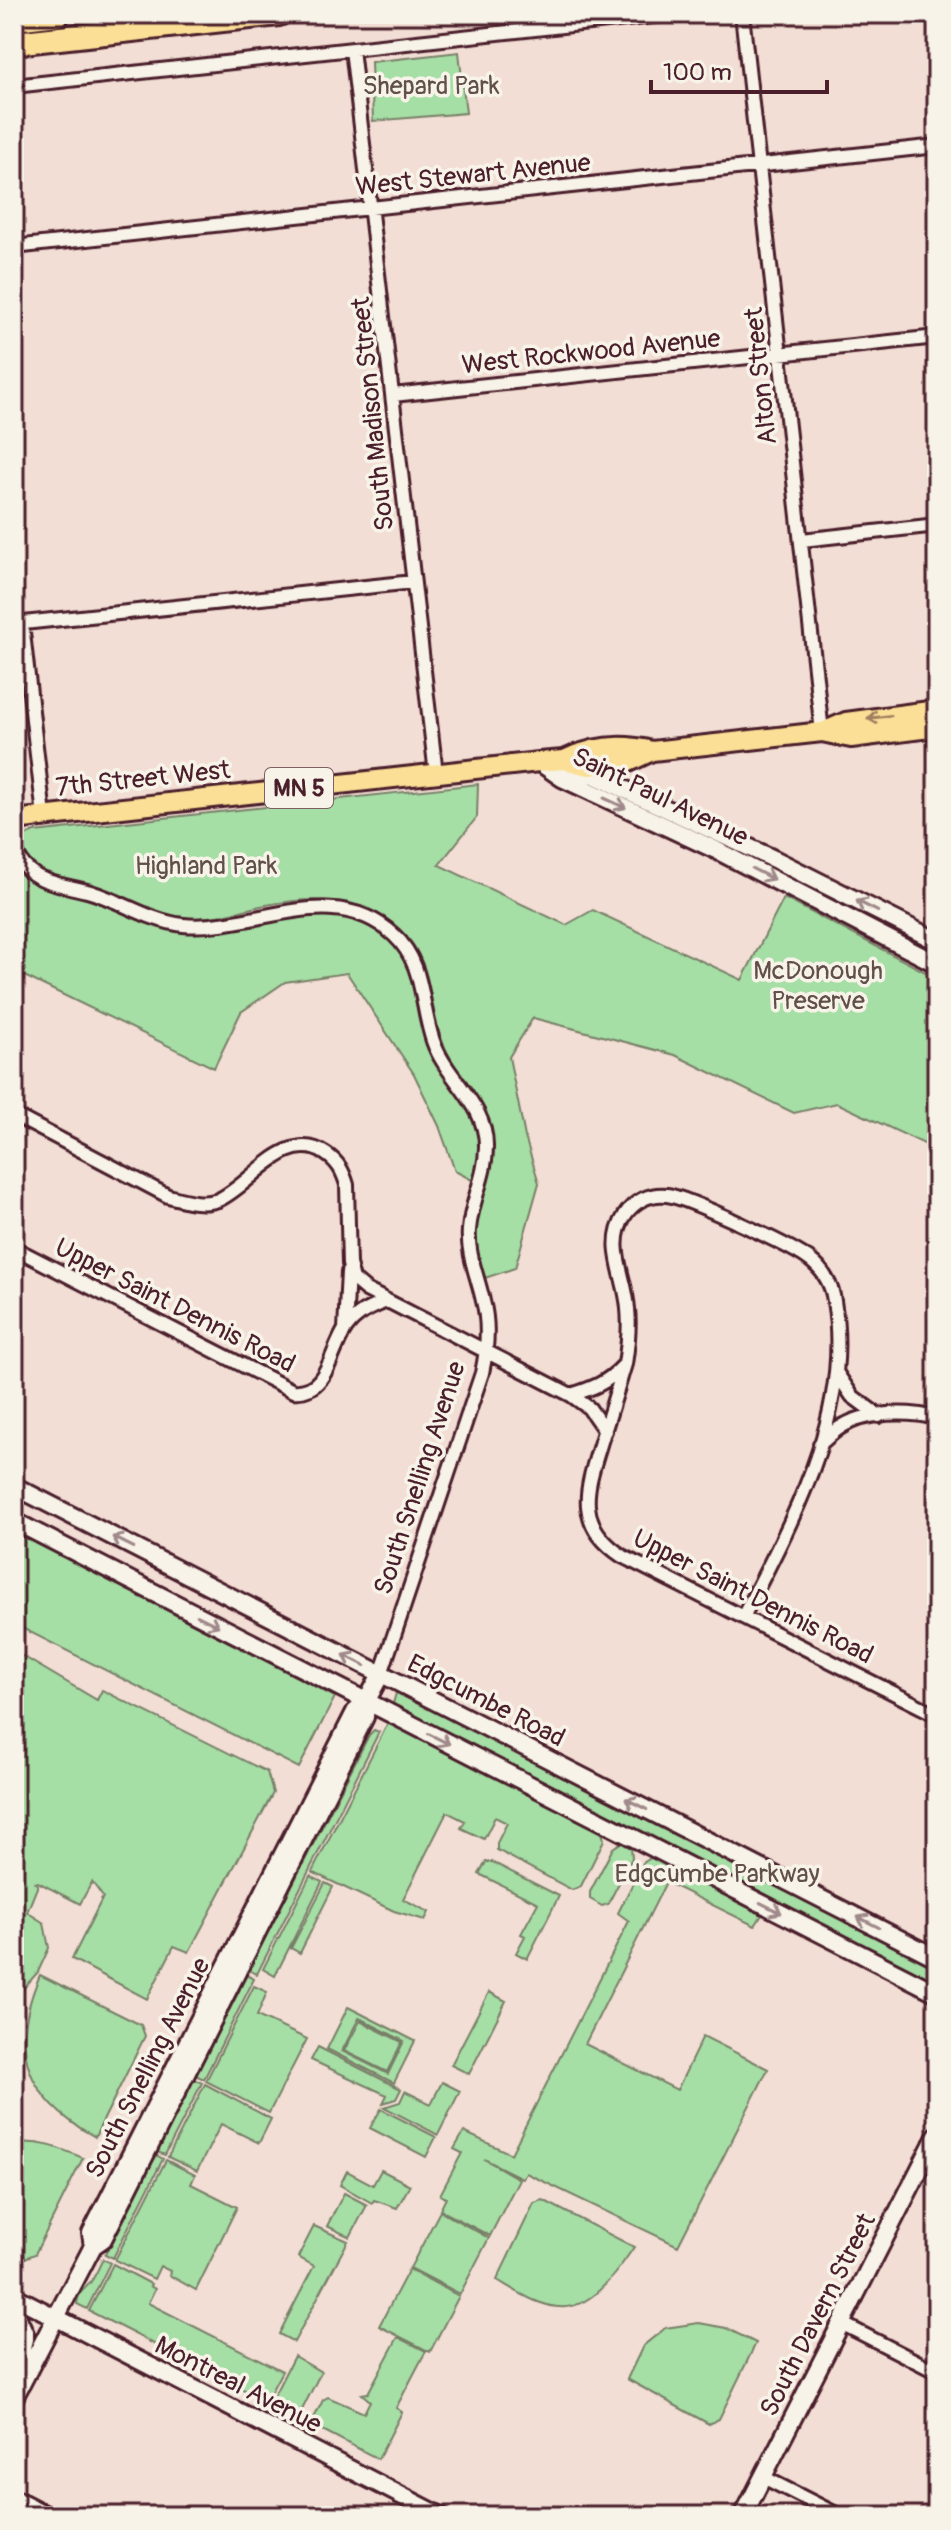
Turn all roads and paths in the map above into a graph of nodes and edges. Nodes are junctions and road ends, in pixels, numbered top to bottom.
1 (58, 14) edge
2 (279, 14) edge
3 (672, 14) edge
4 (742, 14) edge
5 (14, 19) edge
6 (14, 43) edge
7 (352, 49) junction
8 (14, 86) edge
9 (937, 146) edge
10 (760, 165) junction
11 (372, 208) junction
12 (14, 247) edge
13 (937, 337) edge
14 (781, 354) junction
15 (393, 395) junction
16 (937, 525) edge
17 (802, 540) junction
18 (413, 582) junction
19 (18, 624) edge
20 (937, 710) edge
21 (937, 727) edge
22 (822, 732) junction
23 (539, 762) junction
24 (436, 774) junction
25 (44, 816) junction
26 (14, 820) edge
27 (14, 847) edge
28 (937, 941) edge
29 (937, 964) edge
30 (14, 1115) edge
31 (14, 1248) edge
32 (349, 1264) junction
33 (387, 1301) junction
34 (345, 1329) junction
35 (485, 1350) junction
36 (625, 1364) junction
37 (836, 1372) junction
38 (571, 1395) junction
39 (879, 1416) junction
40 (937, 1418) edge
41 (605, 1431) junction
42 (820, 1444) junction
43 (14, 1486) edge
44 (14, 1521) edge
45 (743, 1617) junction
46 (381, 1674) junction
47 (366, 1702) junction
48 (937, 1715) edge
49 (937, 1958) edge
50 (937, 1993) edge
51 (937, 2135) edge
52 (14, 2296) edge
53 (14, 2309) edge
54 (55, 2317) junction
55 (841, 2323) junction
56 (937, 2372) edge
57 (14, 2395) edge
58 (763, 2477) junction
59 (14, 2496) edge
60 (52, 2516) edge
61 (441, 2516) edge
62 (743, 2516) edge
63 (840, 2516) edge

1 - 5 highway
2 - 6 highway
3 - 7 street
4 - 10 street, Alton Street
7 - 8 street
7 - 11 street, South Madison Street
9 - 10 street, West Stewart Avenue
10 - 11 street, West Stewart Avenue
10 - 14 street, Alton Street
11 - 12 street, West Stewart Avenue
11 - 15 street, South Madison Street
13 - 14 street, West Rockwood Avenue
14 - 15 street, West Rockwood Avenue
14 - 17 street, Alton Street
15 - 18 street, South Madison Street
16 - 17 street
17 - 22 street, Alton Street
18 - 19 street
18 - 24 street, South Madison Street
19 - 25 street
20 -> 22 main road, 7th Street West / MN 5
21 - 22 main road, 7th Street West / MN 5
22 - 23 main road, 7th Street West / MN 5
23 - 24 main road, 7th Street West / MN 5
28 -> 23 street, Saint Paul Avenue
23 -> 29 street, Saint Paul Avenue
24 - 25 main road, 7th Street West / MN 5
25 - 26 main road, 7th Street West / MN 5
27 - 35 street, South Snelling Avenue
30 - 32 street
31 - 34 street, Upper Saint Dennis Road
32 - 33 street
32 - 34 street
33 - 34 street, Upper Saint Dennis Road
33 - 35 street
35 - 38 street
35 - 46 street, South Snelling Avenue
36 - 37 street, Upper Saint Dennis Road
36 - 38 street
36 - 41 street, Upper Saint Dennis Road
37 - 39 street
37 - 42 street, Upper Saint Dennis Road
38 - 41 street
39 - 40 street
39 - 42 street
41 - 45 street, Upper Saint Dennis Road
42 - 45 street, Upper Saint Dennis Road
46 -> 43 street, Edgcumbe Road
44 -> 47 street
45 - 48 street, Upper Saint Dennis Road
46 - 47 street, South Snelling Avenue
49 -> 46 street, Edgcumbe Road
47 -> 50 street
47 - 54 street, South Snelling Avenue
51 - 55 street, South Davern Street
52 - 54 street, Montreal Avenue
53 - 57 street
54 - 57 street, South Snelling Avenue
54 - 61 street, Montreal Avenue
55 - 56 street
55 - 58 street, South Davern Street
58 - 62 street, South Davern Street
58 - 63 street
59 - 60 street

